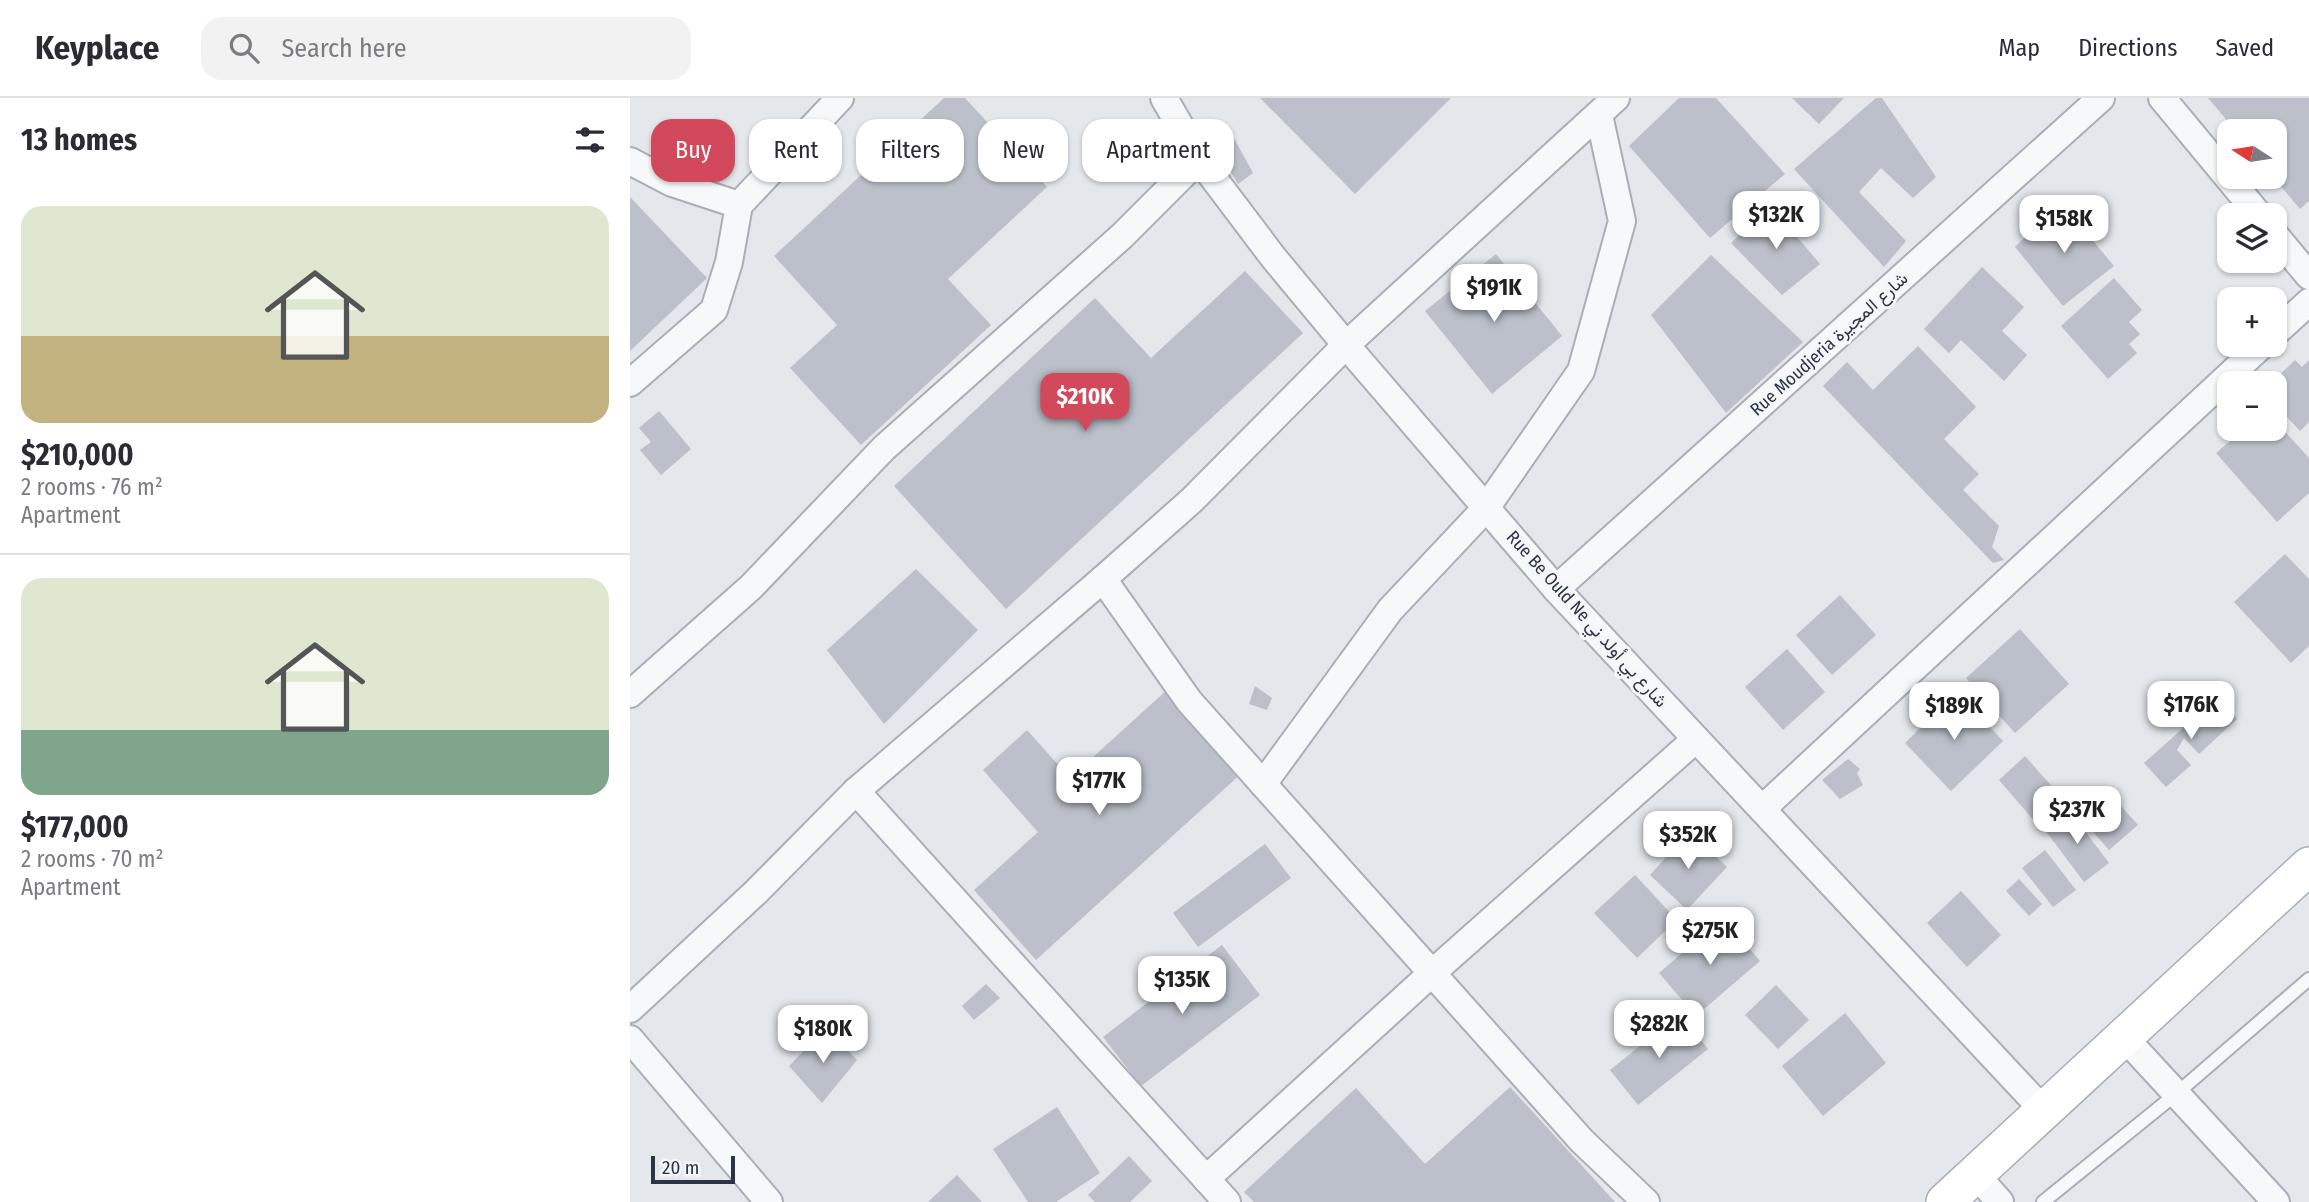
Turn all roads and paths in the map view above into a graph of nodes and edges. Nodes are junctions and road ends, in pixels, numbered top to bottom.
1 (840, 98) edge
2 (1164, 98) edge
3 (2101, 98) edge
4 (2162, 98) edge
5 (1608, 106) edge
6 (1176, 119) edge
7 (630, 161) edge
8 (1176, 182) edge
9 (1216, 182) edge
10 (2249, 203) edge
11 (739, 205) junction
12 (2287, 249) edge
13 (2309, 276) edge
14 (2309, 302) edge
15 (2287, 322) edge
16 (1346, 345) junction
17 (2249, 357) edge
18 (630, 383) edge
19 (1486, 508) junction
20 (1104, 579) junction
21 (1556, 589) junction
22 (630, 694) edge
23 (1696, 739) junction
24 (1263, 784) junction
25 (856, 791) junction
26 (1762, 809) junction
27 (2309, 866) edge
28 (1432, 973) junction
29 (2309, 979) edge
30 (630, 1009) edge
31 (2124, 1037) junction
32 (630, 1039) edge
33 (2176, 1094) junction
34 (2045, 1112) junction
35 (1976, 1175) junction
36 (1206, 1178) junction
37 (769, 1202) edge
38 (1227, 1202) edge
39 (1646, 1202) edge
40 (1945, 1202) edge
41 (2000, 1202) edge
42 (2043, 1202) edge
43 (2276, 1202) edge

1 - 11 street
2 - 6 street, Rue Be Ould Ne شارع بي أولد ني
3 - 21 street, Rue Moudjeria شارع المجيرة
4 - 10 street
5 - 16 street
5 - 19 street
7 - 11 street
8 - 22 street
9 - 16 street, Rue Be Ould Ne شارع بي أولد ني
11 - 18 street
12 - 13 street
14 - 15 street
16 - 19 street, Rue Be Ould Ne شارع بي أولد ني
16 - 20 street
17 - 26 street
19 - 21 street, Rue Be Ould Ne شارع بي أولد ني
19 - 24 street
20 - 24 street
20 - 25 street
21 - 23 street, Rue Be Ould Ne شارع بي أولد ني
23 - 26 street, Rue Be Ould Ne شارع بي أولد ني
23 - 28 street
24 - 28 street
25 - 30 street
25 - 36 street
26 - 34 street, Rue Be Ould Ne شارع بي أولد ني
27 - 31 main road
28 - 36 street
28 - 39 street
29 - 33 lane
31 - 33 street
31 - 34 main road
32 - 37 street
33 - 42 lane
33 - 43 street
34 - 35 main road
35 - 40 main road
35 - 41 street
36 - 38 street

